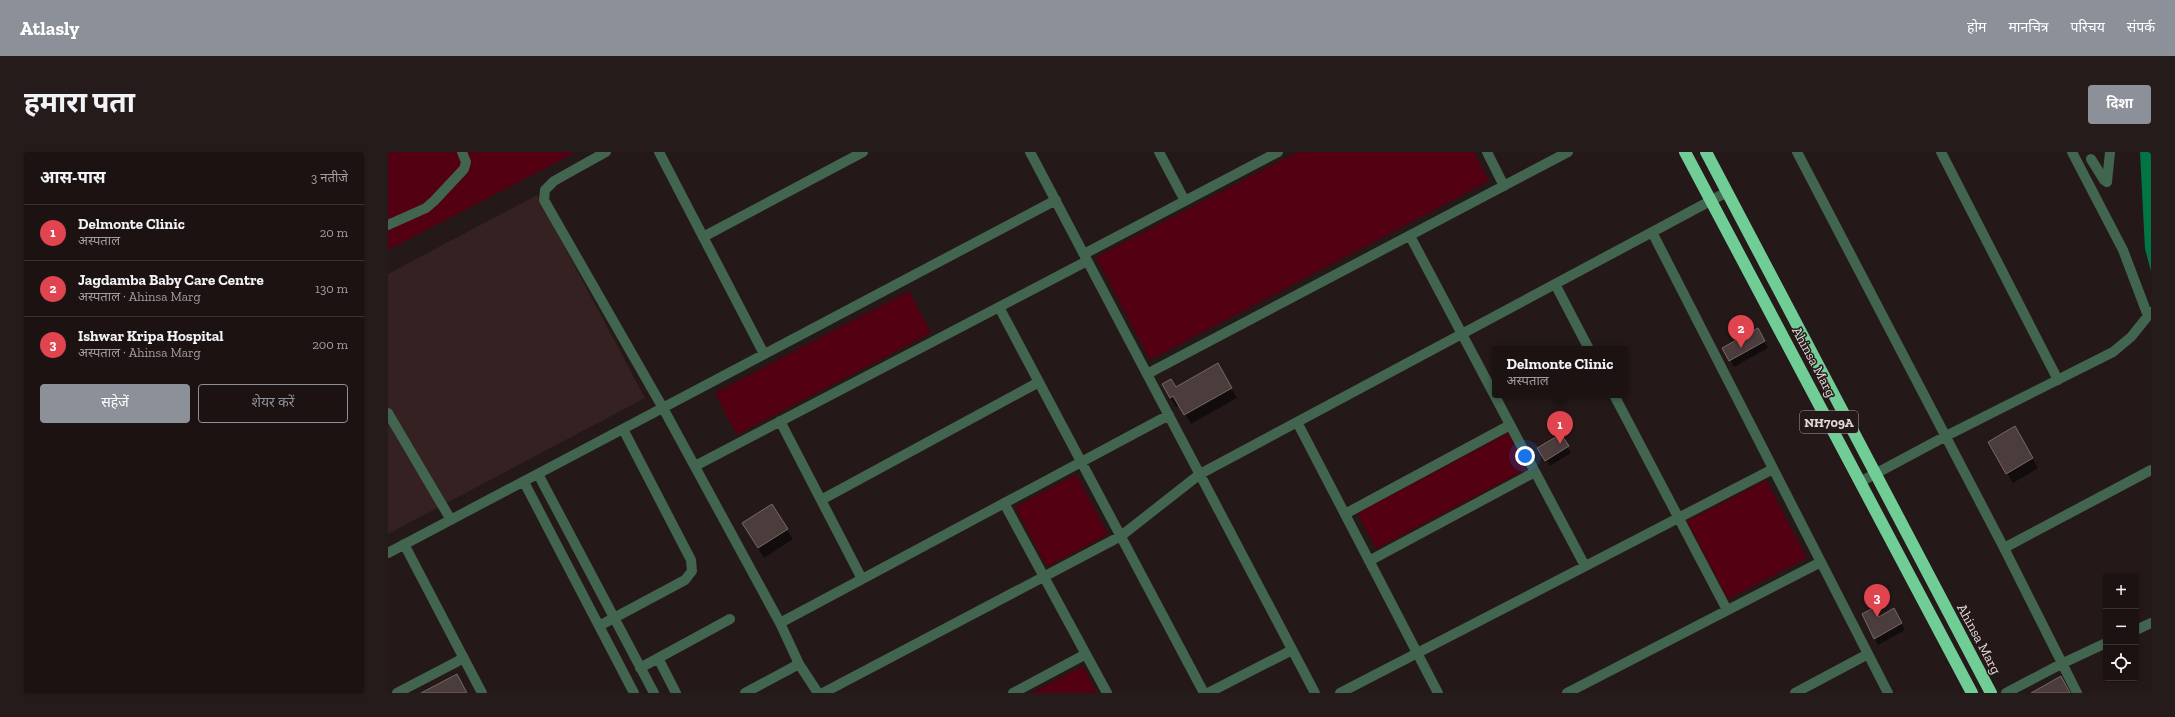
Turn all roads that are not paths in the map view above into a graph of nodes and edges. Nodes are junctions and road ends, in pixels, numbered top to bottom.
1 (462, 152) edge
2 (606, 152) edge
3 (659, 152) edge
4 (863, 152) edge
5 (1030, 152) edge
6 (1160, 152) edge
7 (1487, 152) edge
8 (1568, 152) edge
9 (1685, 152) edge
10 (1706, 152) edge
11 (1941, 152) edge
12 (2072, 152) edge
13 (2110, 152) edge
14 (1275, 153) edge
15 (1801, 154) edge
16 (2091, 159) dead end
17 (1504, 186) junction
18 (1727, 192) junction
19 (1056, 200) junction
20 (1185, 201) junction
21 (1711, 201) junction
22 (388, 225) edge
23 (1652, 232) junction
24 (1410, 236) junction
25 (703, 237) junction
26 (1085, 257) junction
27 (1555, 284) junction
28 (999, 307) junction
29 (2149, 314) edge
30 (1462, 334) junction
31 (1587, 346) edge
32 (764, 354) junction
33 (1147, 374) junction
34 (2058, 380) junction
35 (1039, 382) junction
36 (1492, 391) edge
37 (1496, 398) edge
38 (1616, 398) edge
39 (663, 408) junction
40 (388, 413) edge
41 (1169, 415) junction
42 (780, 421) junction
43 (1298, 422) junction
44 (1510, 425) junction
45 (623, 430) junction
46 (1946, 436) junction
47 (1081, 462) junction
48 (695, 466) junction
49 (1773, 469) junction
50 (2151, 470) edge
51 (1535, 472) junction
52 (538, 474) junction
53 (1200, 474) junction
54 (1875, 474) junction
55 (524, 482) junction
56 (1860, 482) junction
57 (821, 500) junction
58 (1004, 503) junction
59 (1345, 514) junction
60 (1679, 518) junction
61 (451, 520) junction
62 (1121, 536) junction
63 (404, 544) junction
64 (2004, 548) junction
65 (388, 553) edge
66 (1370, 560) junction
67 (1821, 562) junction
68 (1585, 566) junction
69 (1044, 576) junction
70 (862, 579) junction
71 (1727, 610) junction
72 (614, 618) junction
73 (730, 619) dead end
74 (780, 623) junction
75 (2151, 623) edge
76 (599, 626) junction
77 (2139, 629) edge
78 (2103, 644) edge
79 (1292, 650) junction
80 (1418, 653) junction
81 (1086, 654) junction
82 (1868, 654) junction
83 (464, 658) junction
84 (658, 658) junction
85 (799, 664) junction
86 (2062, 664) junction
87 (640, 668) junction
88 (397, 693) edge
89 (482, 693) edge
90 (634, 693) edge
91 (654, 693) edge
92 (676, 693) edge
93 (744, 693) edge
94 (818, 693) edge
95 (823, 693) edge
96 (1013, 693) edge
97 (1107, 693) edge
98 (1204, 693) edge
99 (1208, 693) edge
100 (1315, 693) edge
101 (1340, 693) edge
102 (1438, 693) edge
103 (1566, 693) edge
104 (1795, 693) edge
105 (1888, 693) edge
106 (1972, 693) edge
107 (1991, 693) edge
108 (2006, 693) edge
109 (2077, 693) edge

1 - 22 street
2 - 39 street
3 - 25 street
4 - 25 street
5 - 19 street
6 - 20 street
7 - 17 street
8 - 17 street
9 - 21 highway, Ahinsa Marg / NH709A
10 - 18 highway, Ahinsa Marg / NH709A
11 - 34 street
12 - 29 street
13 - 16 street
14 - 20 street
15 - 46 street
17 - 24 street
18 - 21 street
18 - 54 highway, Ahinsa Marg / NH709A
19 - 26 street
19 - 32 street
20 - 26 street
21 - 23 street
21 - 56 highway, Ahinsa Marg / NH709A
23 - 27 street
23 - 49 street
24 - 30 street
24 - 33 street
25 - 32 street
26 - 28 street
26 - 33 street
27 - 30 street
27 - 31 street
28 - 35 street
28 - 42 street
29 - 34 street
30 - 36 street
30 - 43 street
32 - 39 street
33 - 41 street
34 - 46 street
35 - 47 street
35 - 57 street
37 - 44 street
38 - 60 street
39 - 45 street
39 - 48 street
40 - 61 street
41 - 47 street
41 - 53 street
42 - 48 street
42 - 57 street
43 - 53 street
43 - 59 street
44 - 51 street
44 - 59 street
45 - 52 street
45 - 72 street
46 - 54 street
46 - 64 street
47 - 58 street
47 - 62 street
48 - 74 street
49 - 60 street
49 - 67 street
50 - 64 street
51 - 66 street
51 - 68 street
52 - 55 street
52 - 72 street
53 - 62 street
53 - 79 street
54 - 56 street
54 - 107 highway, Ahinsa Marg / NH709A
55 - 61 street
55 - 76 street
56 - 106 highway, Ahinsa Marg / NH709A
57 - 70 street
58 - 69 street
58 - 70 street
59 - 66 street
60 - 68 street
60 - 71 street
61 - 63 street
62 - 69 street
62 - 98 street
63 - 65 street
63 - 83 street
64 - 86 street
66 - 80 street
67 - 71 street
67 - 82 street
68 - 80 street
69 - 81 street
69 - 95 street
70 - 74 street
71 - 103 street
72 - 76 street
72 - 87 street
73 - 84 street
74 - 85 street
75 - 77 street
76 - 90 street
78 - 86 street
79 - 99 street
79 - 100 street
80 - 101 street
80 - 102 street
81 - 96 street
81 - 97 street
82 - 104 street
82 - 105 street
83 - 88 street
83 - 89 street
84 - 87 street
84 - 92 street
85 - 93 street
85 - 94 street
86 - 108 street
86 - 109 street
87 - 91 street

